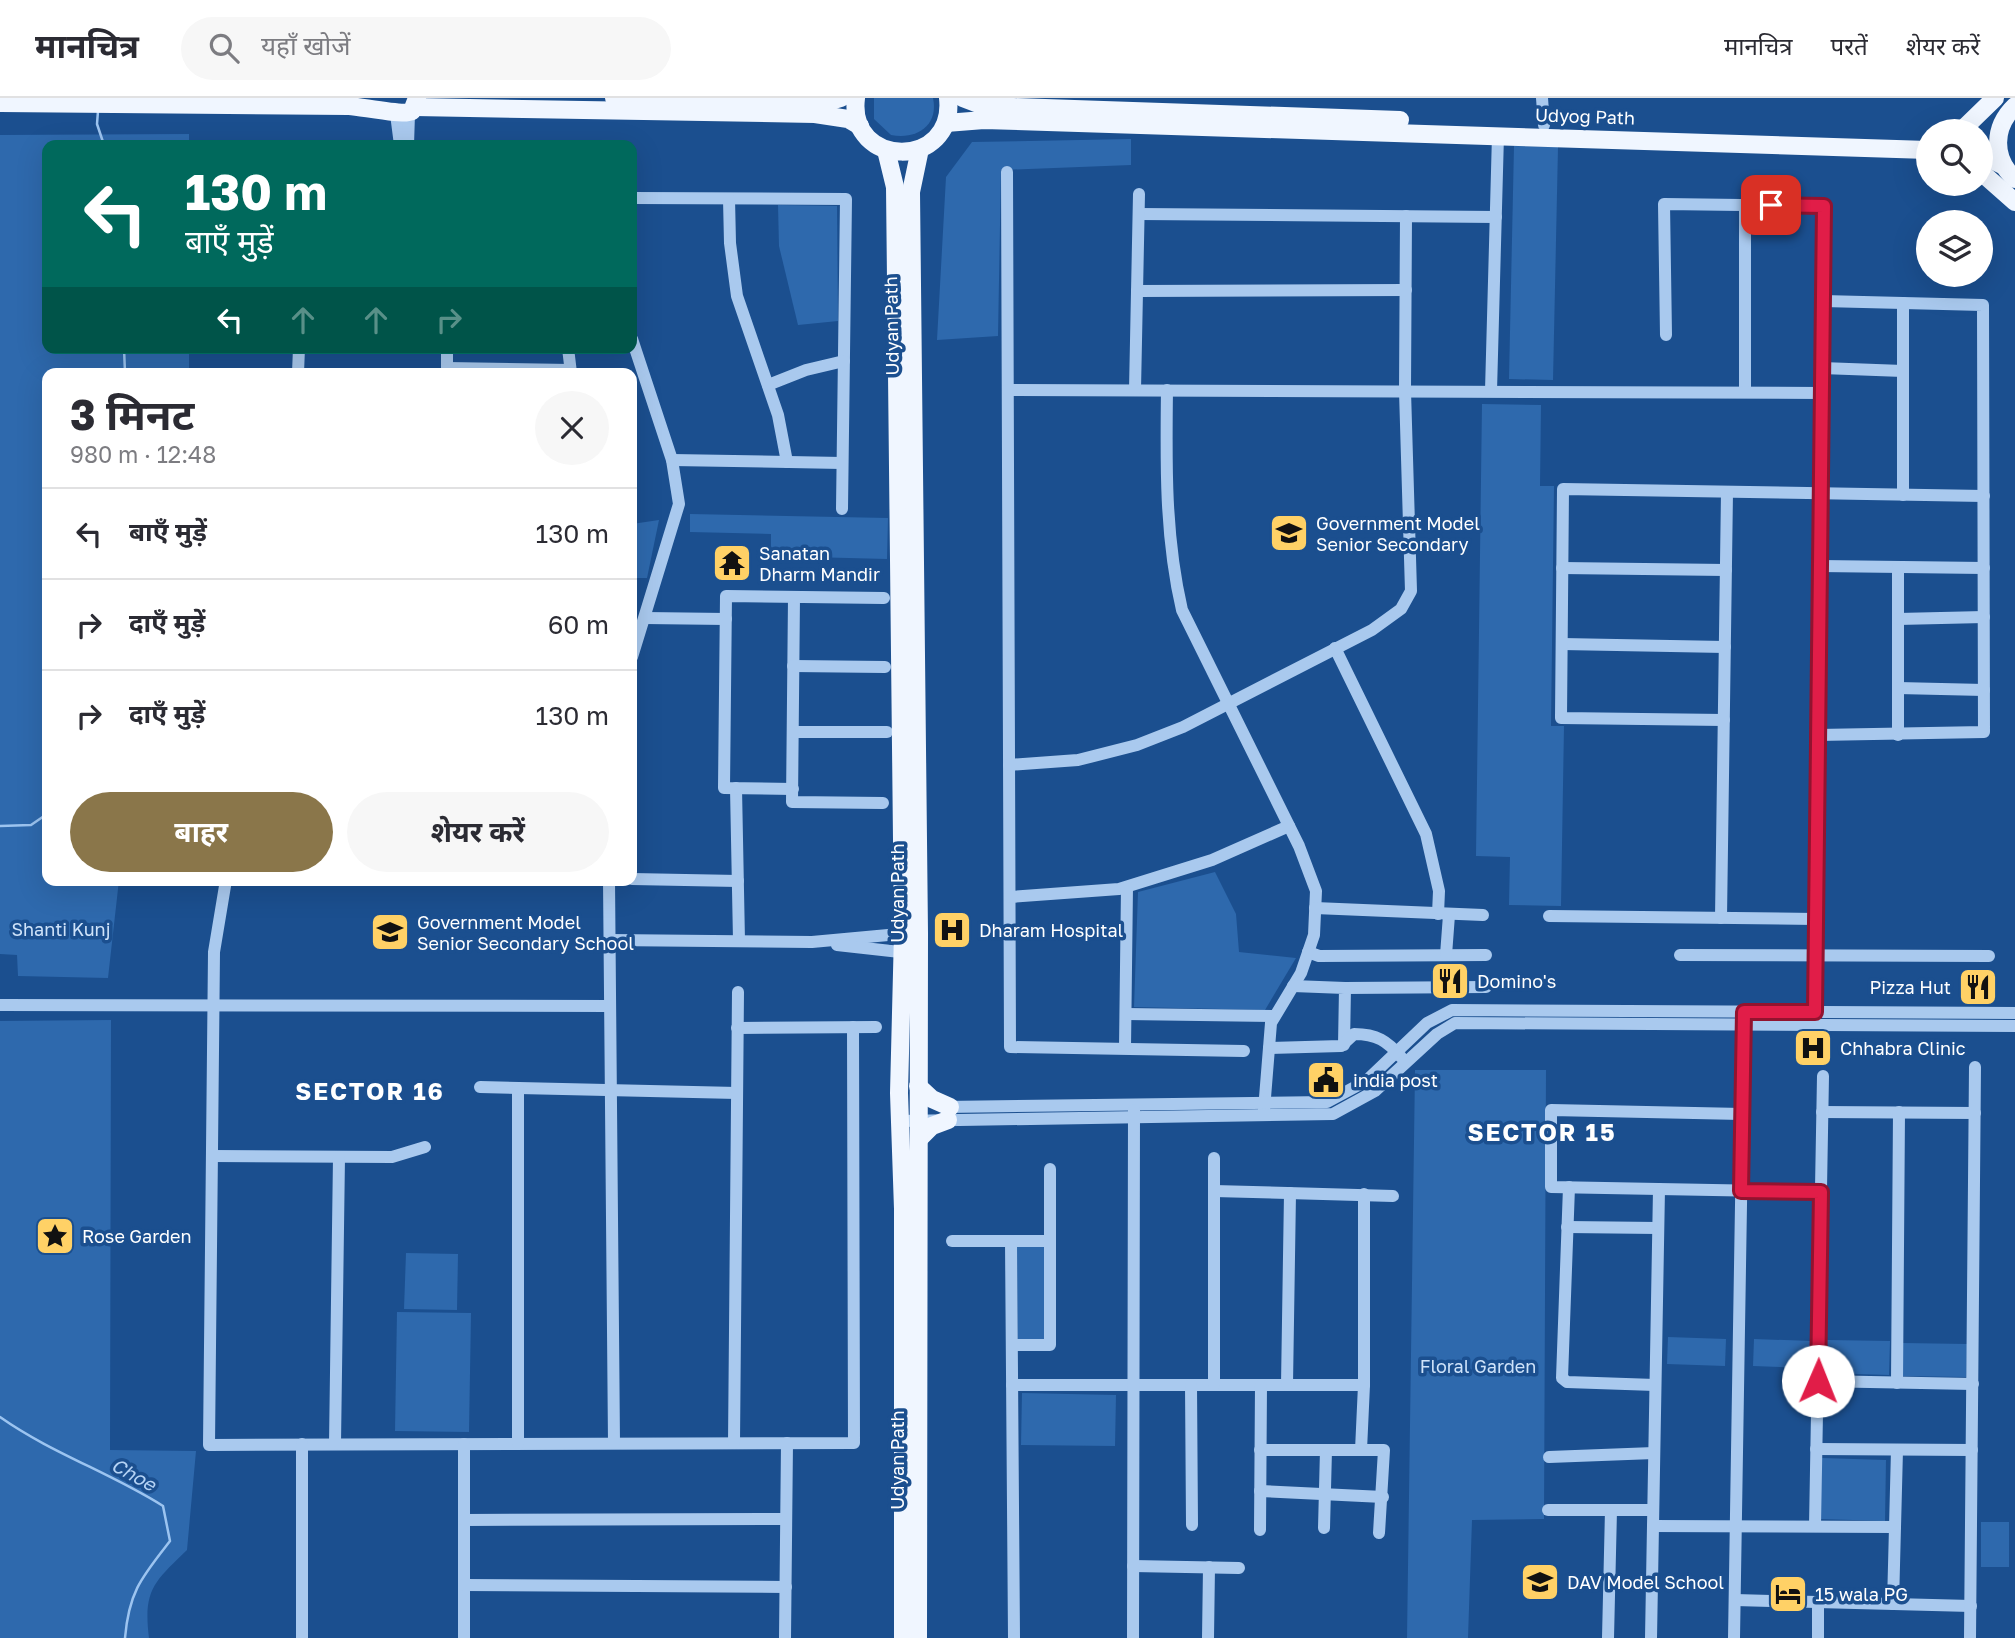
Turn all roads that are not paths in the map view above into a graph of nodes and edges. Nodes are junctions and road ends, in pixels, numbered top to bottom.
1 (614, 98) edge
2 (841, 98) edge
3 (856, 98) edge
4 (948, 98) edge
5 (962, 98) edge
6 (1542, 98) edge
7 (1995, 98) edge
8 (0, 103) edge
9 (1136, 104) edge
10 (2015, 106) edge
11 (403, 107) edge
12 (1973, 119) edge
13 (946, 123) junction
14 (1544, 125) junction
15 (860, 126) junction
16 (2000, 129) junction
17 (1993, 132) edge
18 (1498, 135) junction
19 (1916, 138) edge
20 (400, 140) edge
21 (407, 140) edge
22 (920, 149) junction
23 (886, 150) junction
24 (1916, 150) edge
25 (1993, 162) edge
26 (1007, 172) dead end
27 (2009, 172) edge
28 (1993, 183) edge
29 (1139, 194) dead end
30 (637, 198) edge
31 (729, 199) junction
32 (2015, 202) edge
33 (1745, 205) junction
34 (1139, 214) junction
35 (1406, 216) junction
36 (1496, 217) junction
37 (1137, 290) junction
38 (1406, 290) junction
39 (1823, 301) junction
40 (1903, 303) junction
41 (1666, 335) dead end
42 (637, 354) edge
43 (844, 361) junction
44 (1822, 368) junction
45 (1903, 371) junction
46 (768, 385) junction
47 (1008, 390) junction
48 (1135, 390) junction
49 (1167, 390) junction
50 (1405, 391) junction
51 (1491, 391) junction
52 (1745, 393) junction
53 (1822, 393) junction
54 (672, 460) junction
55 (787, 462) junction
56 (842, 463) junction
57 (1727, 492) junction
58 (1821, 493) junction
59 (1903, 495) junction
60 (1984, 496) junction
61 (842, 509) dead end
62 (1820, 566) junction
63 (1898, 567) junction
64 (1562, 568) junction
65 (1984, 568) junction
66 (1726, 570) junction
67 (794, 597) junction
68 (884, 598) dead end
69 (1984, 617) junction
70 (645, 618) junction
71 (1898, 619) junction
72 (726, 620) junction
73 (637, 642) edge
74 (1562, 645) junction
75 (1725, 647) junction
76 (1335, 648) junction
77 (793, 666) junction
78 (885, 667) dead end
79 (1898, 688) junction
80 (1984, 690) junction
81 (1228, 702) junction
82 (1724, 720) junction
83 (793, 732) junction
84 (887, 732) dead end
85 (1818, 735) junction
86 (1898, 735) junction
87 (1009, 765) junction
88 (736, 788) junction
89 (793, 789) junction
90 (883, 803) dead end
91 (1289, 826) junction
92 (637, 879) edge
93 (738, 881) junction
94 (225, 886) edge
95 (609, 886) edge
96 (1127, 887) junction
97 (1010, 897) junction
98 (1315, 908) junction
99 (1443, 914) junction
100 (1483, 915) dead end
101 (1549, 916) dead end
102 (1721, 918) junction
103 (1816, 919) junction
104 (911, 933) junction
105 (610, 940) junction
106 (739, 941) junction
107 (812, 942) junction
108 (911, 953) junction
109 (1308, 953) junction
110 (1446, 955) junction
111 (1486, 955) dead end
112 (1680, 955) dead end
113 (1989, 956) dead end
114 (1815, 957) junction
115 (1293, 986) junction
116 (1345, 988) junction
117 (1486, 988) dead end
118 (738, 992) dead end
119 (0, 1005) edge
120 (214, 1005) junction
121 (610, 1006) junction
122 (2015, 1013) edge
123 (1126, 1014) junction
124 (1274, 1016) junction
125 (1744, 1018) junction
126 (1815, 1018) junction
127 (2015, 1026) edge
128 (853, 1027) junction
129 (876, 1027) dead end
130 (737, 1028) junction
131 (1344, 1045) junction
132 (1125, 1048) junction
133 (1269, 1048) junction
134 (1244, 1051) dead end
135 (1396, 1052) junction
136 (1406, 1063) junction
137 (1975, 1067) dead end
138 (1823, 1076) dead end
139 (918, 1086) junction
140 (480, 1087) dead end
141 (518, 1088) junction
142 (610, 1089) junction
143 (737, 1093) junction
144 (1264, 1109) junction
145 (1134, 1111) junction
146 (1822, 1112) junction
147 (1899, 1112) junction
148 (949, 1113) junction
149 (1975, 1113) junction
150 (900, 1114) junction
151 (919, 1114) junction
152 (1742, 1114) junction
153 (919, 1139) junction
154 (425, 1147) dead end
155 (212, 1156) junction
156 (339, 1157) junction
157 (1214, 1158) dead end
158 (1050, 1169) dead end
159 (1569, 1187) junction
160 (1658, 1189) junction
161 (1214, 1191) junction
162 (1741, 1191) junction
163 (1821, 1192) junction
164 (1290, 1193) junction
165 (1364, 1194) junction
166 (1392, 1196) dead end
167 (1567, 1227) junction
168 (1658, 1228) junction
169 (952, 1241) dead end
170 (1011, 1241) junction
171 (1050, 1241) junction
172 (1012, 1345) junction
173 (1818, 1381) junction
174 (1897, 1383) junction
175 (1973, 1384) junction
176 (1012, 1385) junction
177 (1134, 1385) junction
178 (1191, 1385) junction
179 (1213, 1385) junction
180 (1261, 1385) junction
181 (1286, 1385) junction
182 (1364, 1385) junction
183 (1655, 1385) junction
184 (614, 1443) junction
185 (734, 1443) junction
186 (787, 1443) junction
187 (302, 1444) junction
188 (335, 1444) junction
189 (464, 1444) junction
190 (518, 1444) junction
191 (1816, 1449) junction
192 (1260, 1450) junction
193 (1326, 1450) junction
194 (1361, 1450) junction
195 (1898, 1450) junction
196 (1972, 1451) junction
197 (1654, 1453) junction
198 (1549, 1457) dead end
199 (1260, 1492) junction
200 (1325, 1494) junction
201 (1382, 1497) junction
202 (1548, 1510) dead end
203 (1611, 1510) junction
204 (1653, 1510) junction
205 (786, 1519) junction
206 (464, 1520) junction
207 (1192, 1525) dead end
208 (1653, 1526) junction
209 (1736, 1526) junction
210 (1815, 1526) junction
211 (1895, 1527) junction
212 (1324, 1528) dead end
213 (1260, 1530) dead end
214 (1379, 1533) dead end
215 (1133, 1566) junction
216 (1209, 1567) junction
217 (1239, 1568) dead end
218 (464, 1585) junction
219 (786, 1587) junction
220 (1735, 1600) junction
221 (1818, 1602) junction
222 (1893, 1604) junction
223 (1971, 1606) junction
224 (302, 1638) edge
225 (464, 1638) edge
226 (785, 1638) edge
227 (903, 1638) edge
228 (918, 1638) edge
229 (1014, 1638) edge
230 (1133, 1638) edge
231 (1208, 1638) edge
232 (1608, 1638) edge
233 (1651, 1638) edge
234 (1734, 1638) edge
235 (1818, 1638) edge
236 (1970, 1638) edge

1 - 2 main road
3 - 15 main road
4 - 13 main road
5 - 9 main road, Udyog Path
6 - 14 street
7 - 12 main road
8 - 11 main road
9 - 14 main road, Udyog Path
10 - 16 main road
11 - 15 main road
11 - 20 street
11 - 21 street
13 - 18 main road, Udyog Path
13 - 22 main road
14 - 19 main road, Udyog Path
15 - 23 main road
16 - 17 main road
16 - 27 main road
18 - 24 main road, Udyog Path
18 - 36 street
22 - 23 main road
22 - 104 main road, Udyan Path
23 - 104 main road, Udyan Path
25 - 27 main road
26 - 47 street
28 - 32 main road
29 - 34 street
30 - 31 street
31 - 43 street
31 - 46 street
33 - 39 street
33 - 41 street
33 - 52 street
34 - 35 street
34 - 37 street
35 - 36 street
35 - 38 street
36 - 51 street
37 - 38 street
37 - 48 street
38 - 50 street
39 - 40 street
39 - 44 street
40 - 45 street
40 - 60 street
42 - 54 street
43 - 46 street
43 - 56 street
44 - 45 street
44 - 53 street
45 - 59 street
46 - 55 street
47 - 48 street
47 - 87 street
48 - 49 street
49 - 50 street
49 - 81 street
50 - 51 street
50 - 76 street
51 - 52 street
52 - 53 street
53 - 58 street
54 - 55 street
54 - 70 street
55 - 56 street
56 - 61 street
57 - 58 street
57 - 64 street
57 - 66 street
58 - 59 street
58 - 62 street
59 - 60 street
60 - 65 street
62 - 63 street
62 - 85 street
63 - 65 street
63 - 71 street
64 - 66 street
64 - 74 street
65 - 69 street
66 - 75 street
67 - 68 street
67 - 72 street
67 - 77 street
69 - 71 street
69 - 80 street
70 - 72 street
70 - 73 street
71 - 79 street
72 - 88 street
74 - 75 street
74 - 82 street
75 - 82 street
76 - 81 street
76 - 99 street
77 - 78 street
77 - 83 street
79 - 80 street
79 - 86 street
80 - 86 street
81 - 87 street
81 - 91 street
82 - 102 street
83 - 84 street
83 - 89 street
85 - 86 street
85 - 103 street
87 - 97 street
88 - 89 street
88 - 93 street
89 - 90 street
91 - 96 street
91 - 98 street
92 - 93 street
93 - 106 street
94 - 120 street
95 - 105 street
96 - 97 street
96 - 123 street
97 - 132 street
98 - 99 street
98 - 109 street
99 - 100 street
99 - 110 street
101 - 102 street
102 - 103 street
103 - 114 street
104 - 107 street
104 - 108 main road, Udyan Path
105 - 106 street
105 - 121 street
106 - 107 street
107 - 108 street
108 - 139 main road, Udyan Path
108 - 150 main road, Udyan Path
109 - 110 street
109 - 115 street
110 - 111 street
112 - 114 street
113 - 114 street
114 - 126 street
115 - 116 street
115 - 124 street
116 - 117 street
116 - 131 street
118 - 130 street
119 - 120 street
120 - 121 street
120 - 155 street
121 - 142 street
122 - 126 street
123 - 124 street
123 - 132 street
124 - 133 street
125 - 126 street
125 - 135 street
125 - 136 street
125 - 152 street
126 - 127 street
128 - 129 street
128 - 130 street
128 - 186 street
130 - 143 street
131 - 133 street
131 - 135 street
132 - 134 street
133 - 144 street
135 - 136 street
135 - 144 street
136 - 144 street
137 - 149 street
138 - 146 street
139 - 148 main road
139 - 151 main road, Udyan Path
140 - 141 street
141 - 142 street
141 - 190 street
142 - 143 street
142 - 184 street
143 - 185 street
144 - 145 street
145 - 148 street
145 - 177 street
146 - 147 street
146 - 163 street
147 - 149 street
147 - 174 street
148 - 151 street
148 - 153 main road
149 - 175 street
150 - 151 street
150 - 227 main road, Udyan Path
151 - 153 main road, Udyan Path
152 - 159 street
152 - 162 street
153 - 228 main road, Udyan Path
154 - 156 street
155 - 156 street
155 - 187 street
156 - 188 street
157 - 161 street
158 - 171 street
159 - 160 street
159 - 167 street
160 - 162 street
160 - 168 street
161 - 164 street
161 - 179 street
162 - 163 street
162 - 209 street
163 - 173 street
164 - 165 street
164 - 181 street
165 - 166 street
165 - 182 street
167 - 168 street
167 - 183 street
168 - 183 street
169 - 170 street
170 - 171 street
170 - 172 street
171 - 172 street
172 - 176 street
173 - 174 street
173 - 191 street
174 - 175 street
175 - 196 street
176 - 177 street
176 - 229 street
177 - 178 street
177 - 215 street
178 - 179 street
178 - 207 street
179 - 180 street
180 - 181 street
180 - 192 street
181 - 182 street
182 - 194 street
183 - 197 street
184 - 185 street
184 - 190 street
185 - 186 street
186 - 205 street
187 - 188 street
187 - 224 street
188 - 189 street
189 - 190 street
189 - 206 street
191 - 195 street
191 - 210 street
192 - 193 street
192 - 199 street
193 - 194 street
193 - 200 street
194 - 201 street
195 - 196 street
195 - 211 street
196 - 223 street
197 - 198 street
197 - 204 street
199 - 200 street
199 - 213 street
200 - 201 street
200 - 212 street
201 - 214 street
202 - 203 street
203 - 204 street
203 - 232 street
204 - 208 street
205 - 206 street
205 - 219 street
206 - 218 street
208 - 209 street
208 - 233 street
209 - 210 street
209 - 220 street
210 - 211 street
211 - 222 street
215 - 216 street
215 - 230 street
216 - 217 street
216 - 231 street
218 - 219 street
218 - 225 street
219 - 226 street
220 - 221 street
220 - 234 street
221 - 222 street
221 - 235 street
222 - 223 street
223 - 236 street

